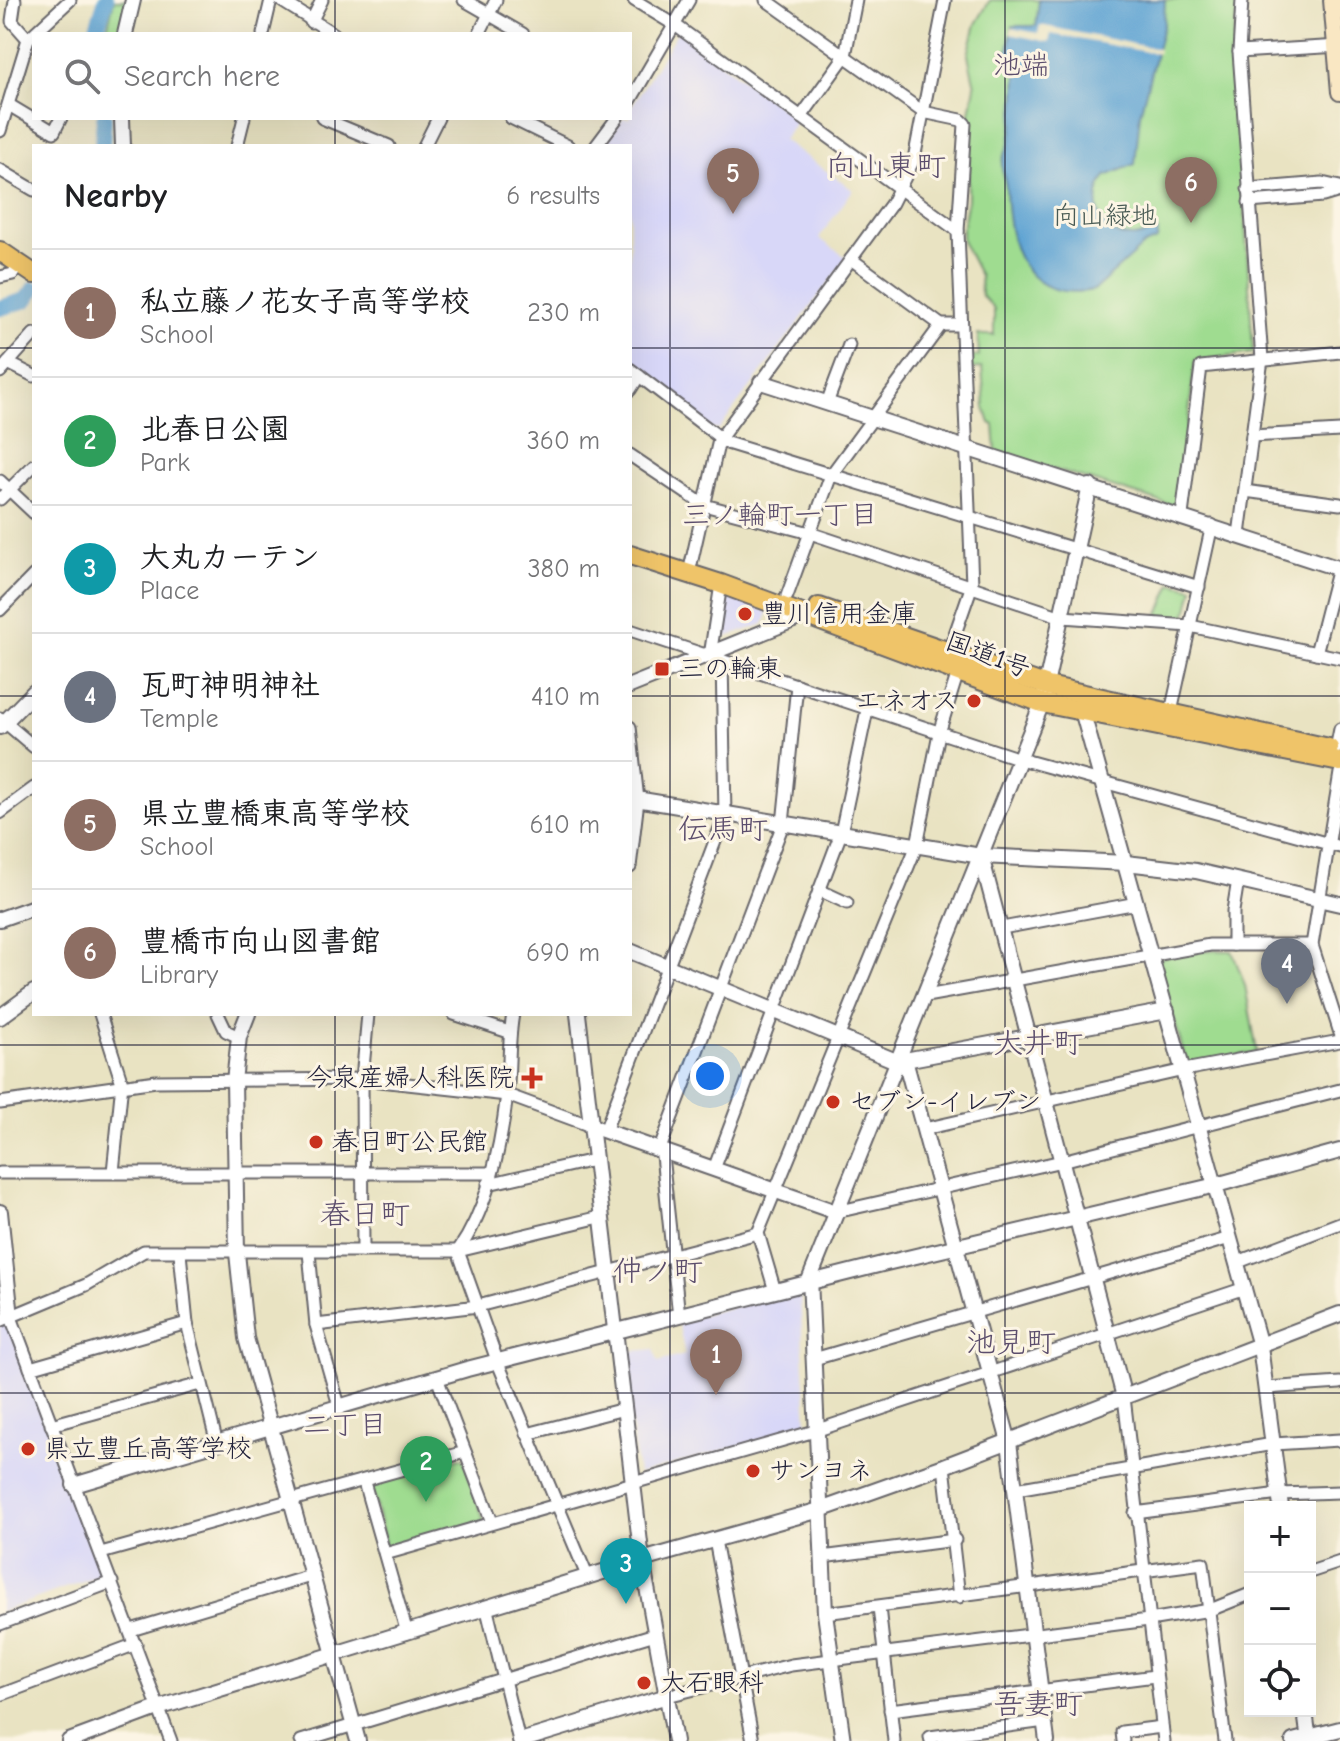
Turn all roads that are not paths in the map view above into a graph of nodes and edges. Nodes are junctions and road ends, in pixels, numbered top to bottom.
1 (15, 0) edge
2 (70, 0) edge
3 (133, 0) edge
4 (271, 0) edge
5 (280, 0) edge
6 (322, 0) edge
7 (464, 0) edge
8 (496, 0) edge
9 (634, 0) edge
10 (689, 0) edge
11 (856, 0) edge
12 (945, 0) edge
13 (1242, 0) edge
14 (1332, 0) edge
15 (769, 1) edge
16 (488, 14) junction
17 (311, 22) junction
18 (675, 25) junction
19 (33, 32) edge
20 (39, 32) edge
21 (125, 32) edge
22 (263, 32) edge
23 (330, 32) edge
24 (480, 32) edge
25 (520, 32) edge
26 (1338, 46) edge
27 (32, 47) edge
28 (1239, 52) junction
29 (845, 56) junction
30 (1340, 92) edge
31 (632, 97) edge
32 (9, 105) junction
33 (923, 112) junction
34 (801, 117) junction
35 (32, 119) edge
36 (34, 120) edge
37 (60, 120) edge
38 (122, 120) edge
39 (244, 120) edge
40 (327, 120) edge
41 (437, 120) edge
42 (515, 120) edge
43 (616, 120) edge
44 (0, 131) edge
45 (123, 144) edge
46 (238, 144) edge
47 (384, 144) edge
48 (425, 144) edge
49 (564, 144) edge
50 (598, 144) edge
51 (0, 170) edge
52 (32, 189) edge
53 (1340, 189) edge
54 (901, 190) junction
55 (1249, 196) junction
56 (958, 231) junction
57 (0, 251) edge
58 (851, 259) junction
59 (20, 274) edge
60 (941, 325) junction
61 (960, 325) junction
62 (32, 336) edge
63 (849, 345) dead end
64 (1340, 352) edge
65 (1262, 359) junction
66 (4, 367) edge
67 (634, 372) edge
68 (32, 375) edge
69 (761, 382) junction
70 (827, 403) junction
71 (873, 418) junction
72 (1340, 431) edge
73 (1252, 436) junction
74 (719, 440) junction
75 (965, 448) junction
76 (632, 456) edge
77 (32, 466) edge
78 (831, 475) junction
79 (5, 486) edge
80 (1090, 486) junction
81 (1245, 491) junction
82 (0, 499) edge
83 (1340, 504) edge
84 (704, 505) junction
85 (32, 511) edge
86 (1182, 515) junction
87 (970, 518) junction
88 (1212, 525) junction
89 (810, 533) junction
90 (1239, 535) junction
91 (632, 545) edge
92 (1076, 550) junction
93 (632, 555) edge
94 (690, 568) junction
95 (1339, 568) edge
96 (32, 577) edge
97 (721, 584) junction
98 (972, 585) junction
99 (1199, 587) junction
100 (787, 596) junction
101 (0, 610) edge
102 (813, 611) junction
103 (1062, 617) junction
104 (1190, 626) junction
105 (632, 631) edge
106 (1316, 653) junction
107 (948, 654) junction
108 (716, 658) junction
109 (1340, 658) edge
110 (958, 672) junction
111 (632, 685) edge
112 (797, 685) junction
113 (32, 694) edge
114 (1045, 694) junction
115 (867, 710) junction
116 (1171, 712) junction
117 (1083, 714) junction
118 (2, 722) edge
119 (1340, 729) edge
120 (939, 733) junction
121 (32, 745) edge
122 (1339, 754) edge
123 (1020, 759) junction
124 (632, 763) edge
125 (1340, 773) edge
126 (1103, 780) junction
127 (32, 789) edge
128 (634, 799) edge
129 (0, 813) edge
130 (725, 815) junction
131 (783, 824) junction
132 (632, 833) edge
133 (841, 833) junction
134 (917, 845) junction
135 (1334, 846) edge
136 (981, 856) junction
137 (1126, 863) junction
138 (1238, 880) junction
139 (819, 890) junction
140 (1319, 899) junction
141 (847, 903) dead end
142 (1137, 903) junction
143 (1340, 904) edge
144 (32, 908) edge
145 (0, 919) edge
146 (1002, 928) junction
147 (1233, 945) junction
148 (1312, 945) junction
149 (632, 952) edge
150 (1151, 955) junction
151 (667, 966) junction
152 (1016, 980) junction
153 (718, 987) junction
154 (32, 993) edge
155 (926, 996) junction
156 (772, 1010) junction
157 (1167, 1011) junction
158 (101, 1016) edge
159 (219, 1016) edge
160 (247, 1016) edge
161 (368, 1016) edge
162 (460, 1016) edge
163 (513, 1016) edge
164 (578, 1016) edge
165 (0, 1017) edge
166 (1338, 1021) edge
167 (509, 1032) junction
168 (1340, 1033) edge
169 (837, 1036) junction
170 (1031, 1036) junction
171 (239, 1037) junction
172 (1340, 1041) edge
173 (900, 1061) junction
174 (1184, 1070) junction
175 (362, 1079) junction
176 (234, 1081) junction
177 (122, 1083) junction
178 (1340, 1090) edge
179 (507, 1095) junction
180 (1049, 1102) junction
181 (0, 1103) edge
182 (591, 1126) junction
183 (1199, 1127) junction
184 (924, 1129) junction
185 (605, 1131) junction
186 (660, 1151) junction
187 (1340, 1151) edge
188 (594, 1160) junction
189 (1062, 1161) junction
190 (714, 1169) junction
191 (113, 1172) junction
192 (235, 1172) junction
193 (0, 1173) edge
194 (362, 1173) junction
195 (489, 1178) junction
196 (1216, 1185) junction
197 (938, 1188) junction
198 (774, 1190) junction
199 (0, 1212) edge
200 (836, 1212) junction
201 (600, 1217) junction
202 (1078, 1219) junction
203 (1340, 1223) edge
204 (758, 1233) junction
205 (1230, 1238) junction
206 (954, 1247) junction
207 (2, 1249) edge
208 (363, 1251) junction
209 (458, 1251) junction
210 (309, 1252) junction
211 (180, 1253) junction
212 (237, 1253) junction
213 (671, 1254) junction
214 (1238, 1262) junction
215 (608, 1272) junction
216 (1093, 1277) junction
217 (810, 1283) junction
218 (1245, 1288) junction
219 (775, 1291) junction
220 (478, 1306) junction
221 (973, 1312) junction
222 (1340, 1314) edge
223 (679, 1316) junction
224 (6, 1319) edge
225 (187, 1323) junction
226 (316, 1325) junction
227 (615, 1332) junction
228 (1107, 1334) junction
229 (1260, 1346) junction
230 (814, 1359) junction
231 (498, 1363) junction
232 (30, 1368) junction
233 (990, 1373) junction
234 (437, 1378) junction
235 (1340, 1383) edge
236 (200, 1384) junction
237 (1266, 1388) junction
238 (1124, 1397) junction
239 (340, 1409) junction
240 (624, 1409) junction
241 (51, 1425) junction
242 (272, 1428) junction
243 (815, 1431) junction
244 (527, 1434) junction
245 (1340, 1440) edge
246 (1009, 1442) junction
247 (217, 1444) junction
248 (1273, 1444) junction
249 (465, 1452) junction
250 (944, 1466) junction
251 (1131, 1468) junction
252 (364, 1482) junction
253 (633, 1482) junction
254 (74, 1485) junction
255 (1016, 1489) junction
256 (1340, 1492) edge
257 (293, 1501) junction
258 (1280, 1501) edge
259 (557, 1504) junction
260 (1244, 1504) edge
261 (820, 1510) junction
262 (1135, 1513) junction
263 (492, 1522) junction
264 (715, 1540) junction
265 (955, 1540) junction
266 (101, 1553) junction
267 (385, 1554) junction
268 (822, 1557) junction
269 (642, 1560) junction
270 (1340, 1562) edge
271 (1316, 1570) edge
272 (1142, 1571) junction
273 (314, 1575) junction
274 (588, 1578) junction
275 (112, 1582) junction
276 (1028, 1586) junction
277 (1244, 1596) edge
278 (959, 1597) junction
279 (879, 1607) junction
280 (487, 1610) junction
281 (1210, 1610) junction
282 (825, 1613) junction
283 (1149, 1620) junction
284 (0, 1624) edge
285 (131, 1630) junction
286 (407, 1633) junction
287 (655, 1634) junction
288 (1035, 1634) junction
289 (136, 1644) junction
290 (336, 1654) junction
291 (885, 1654) junction
292 (831, 1660) junction
293 (1155, 1676) junction
294 (741, 1677) junction
295 (504, 1680) junction
296 (1042, 1691) junction
297 (0, 1695) edge
298 (667, 1696) junction
299 (158, 1708) junction
300 (890, 1710) junction
301 (1305, 1717) edge
302 (1045, 1721) junction
303 (354, 1725) junction
304 (1162, 1727) junction
305 (1340, 1729) edge
306 (1304, 1740) edge
307 (69, 1741) edge
308 (171, 1741) edge
309 (301, 1741) edge
310 (358, 1741) edge
311 (520, 1741) edge
312 (675, 1741) edge
313 (753, 1741) edge
314 (843, 1741) edge
315 (894, 1741) edge
316 (931, 1741) edge
317 (1047, 1741) edge
318 (1123, 1741) edge
319 (1164, 1741) edge
320 (1225, 1741) edge

1 - 19 street
2 - 20 street
3 - 21 street
4 - 22 street
5 - 17 street
6 - 17 street
7 - 16 street
8 - 16 street
9 - 18 street
10 - 18 street
11 - 29 street
12 - 33 street
13 - 28 street
14 - 26 main road
15 - 29 street
16 - 24 street
16 - 25 street
17 - 23 street
18 - 31 street
18 - 34 street
26 - 28 street
26 - 30 main road
27 - 32 street
28 - 55 street
29 - 33 street
29 - 34 street
32 - 35 street
32 - 44 street
33 - 54 street
33 - 56 street
34 - 54 street
36 - 37 street
38 - 45 street
39 - 46 street
40 - 47 street
41 - 48 street
42 - 49 street
43 - 50 street
51 - 52 street
53 - 55 street
54 - 56 street
54 - 58 street
55 - 65 street
56 - 61 street
57 - 59 highway
58 - 60 street
58 - 69 street
60 - 61 street
60 - 71 street
61 - 75 street
62 - 66 street
63 - 70 street
64 - 65 street
65 - 73 street
65 - 86 street
66 - 68 street
67 - 74 street
69 - 70 street
69 - 74 street
70 - 71 street
71 - 75 street
71 - 78 street
72 - 73 street
73 - 81 street
74 - 78 street
74 - 84 street
75 - 80 street
75 - 87 street
76 - 84 street
77 - 79 street
78 - 87 street
78 - 89 street
79 - 82 street
79 - 85 street
80 - 86 street
80 - 92 street
81 - 83 street
81 - 90 street
84 - 89 street
84 - 94 street
86 - 88 street
87 - 92 street
87 - 98 street
88 - 90 street
88 - 99 street
89 - 98 street
89 - 100 street
90 - 95 street
91 - 94 highway, 国道1号
92 - 99 street
92 - 103 street
93 - 94 highway, 国道1号
94 - 97 highway, 国道1号
94 - 100 highway, 国道1号
95 - 106 street
96 - 101 street
97 - 102 highway, 国道1号
97 - 108 street
98 - 103 street
98 - 107 street
99 - 104 street
100 - 102 highway, 国道1号
102 - 107 highway, 国道1号
102 - 108 street
102 - 110 highway, 国道1号
103 - 104 street
103 - 114 street
104 - 106 street
104 - 116 street
105 - 108 street
106 - 109 street
107 - 114 highway, 国道1号
108 - 111 street
108 - 112 street
108 - 130 street
110 - 114 highway, 国道1号
110 - 120 street
112 - 115 street
112 - 131 street
113 - 118 street
114 - 116 highway, 国道1号
114 - 117 highway, 国道1号
114 - 123 street
115 - 120 street
115 - 133 street
116 - 122 highway, 国道1号
117 - 122 highway, 国道1号
117 - 126 street
118 - 121 street
119 - 122 street
120 - 123 street
120 - 134 street
123 - 126 street
123 - 136 street
124 - 128 street
125 - 135 street
126 - 135 street
126 - 137 street
127 - 129 street
128 - 130 street
128 - 132 street
130 - 131 street
130 - 151 street
131 - 133 street
131 - 153 street
133 - 134 street
133 - 139 street
134 - 136 street
134 - 169 street
135 - 140 street
136 - 137 street
136 - 146 street
136 - 155 street
137 - 138 street
137 - 142 street
138 - 140 street
138 - 147 street
139 - 141 street
139 - 156 street
140 - 143 street
140 - 148 street
142 - 146 street
142 - 150 street
144 - 145 street
146 - 152 street
147 - 148 street
147 - 150 street
148 - 166 street
149 - 151 street
150 - 152 street
150 - 157 street
151 - 153 street
151 - 185 street
152 - 155 street
152 - 170 street
153 - 156 street
153 - 186 street
154 - 165 street
155 - 173 street
156 - 169 street
156 - 190 street
157 - 170 street
157 - 174 street
158 - 177 street
159 - 171 street
160 - 171 street
161 - 175 street
162 - 167 street
163 - 167 street
164 - 182 street
166 - 168 street
167 - 179 street
169 - 173 street
169 - 198 street
170 - 173 street
170 - 180 street
171 - 176 street
172 - 174 street
173 - 184 street
173 - 200 street
174 - 180 street
174 - 183 street
175 - 176 street
175 - 179 street
175 - 194 street
176 - 177 street
176 - 192 street
177 - 181 street
177 - 191 street
178 - 183 street
179 - 182 street
179 - 195 street
180 - 184 street
180 - 189 street
182 - 185 street
182 - 188 street
183 - 189 street
183 - 196 street
184 - 197 street
185 - 186 street
186 - 190 street
186 - 213 street
187 - 196 street
188 - 195 street
188 - 201 street
189 - 197 street
189 - 202 street
190 - 198 street
191 - 192 street
191 - 193 street
192 - 194 street
192 - 212 street
194 - 195 street
194 - 208 street
195 - 209 street
196 - 202 street
196 - 205 street
197 - 200 street
197 - 206 street
198 - 200 street
198 - 204 street
199 - 207 street
200 - 217 street
201 - 209 street
201 - 215 street
202 - 206 street
202 - 216 street
203 - 214 street
204 - 213 street
204 - 219 street
205 - 214 street
205 - 216 street
206 - 217 street
206 - 221 street
207 - 224 street
208 - 209 street
208 - 210 street
209 - 220 street
210 - 212 street
210 - 226 street
211 - 212 street
211 - 224 street
211 - 225 street
212 - 242 street
213 - 215 street
213 - 223 street
214 - 218 street
215 - 220 street
215 - 227 street
216 - 221 street
216 - 228 street
217 - 219 street
217 - 230 street
218 - 228 street
218 - 229 street
219 - 223 street
220 - 226 street
220 - 231 street
221 - 230 street
221 - 233 street
222 - 229 street
223 - 227 street
224 - 232 street
225 - 232 street
225 - 236 street
226 - 239 street
227 - 231 street
227 - 240 street
228 - 233 street
228 - 238 street
229 - 237 street
229 - 238 street
230 - 243 street
231 - 234 street
231 - 244 street
232 - 241 street
233 - 243 street
233 - 246 street
234 - 239 street
234 - 249 street
235 - 237 street
236 - 241 street
236 - 247 street
237 - 248 street
238 - 246 street
238 - 251 street
239 - 242 street
240 - 244 street
240 - 253 street
241 - 254 street
242 - 247 street
242 - 257 street
243 - 253 street
243 - 261 street
244 - 259 street
245 - 248 street
246 - 250 street
246 - 255 street
247 - 254 street
248 - 251 street
248 - 258 street
249 - 252 street
249 - 263 street
250 - 261 street
250 - 265 street
251 - 255 street
251 - 262 street
252 - 257 street
252 - 267 street
253 - 259 street
253 - 269 street
254 - 266 street
255 - 276 street
256 - 258 street
257 - 266 street
257 - 273 street
259 - 263 street
259 - 274 street
260 - 262 street
261 - 264 street
261 - 268 street
262 - 272 street
263 - 267 street
264 - 269 street
264 - 294 street
265 - 268 street
265 - 278 street
266 - 275 street
267 - 286 street
268 - 282 street
269 - 274 street
269 - 287 street
270 - 271 street
272 - 276 street
272 - 281 street
272 - 283 street
273 - 285 street
273 - 290 street
274 - 280 street
275 - 284 street
275 - 285 street
276 - 278 street
276 - 288 street
277 - 281 street
278 - 279 street
279 - 282 street
279 - 291 street
280 - 286 street
280 - 295 street
281 - 283 street
281 - 320 street
282 - 292 street
283 - 288 street
283 - 293 street
285 - 289 street
286 - 290 street
287 - 295 street
287 - 298 street
288 - 291 street
288 - 296 street
289 - 297 street
289 - 299 street
290 - 299 street
290 - 303 street
291 - 292 street
291 - 300 street
292 - 294 street
292 - 314 street
293 - 296 street
293 - 304 street
294 - 298 street
294 - 313 street
295 - 303 street
295 - 311 street
296 - 300 street
296 - 302 street
298 - 311 street
298 - 312 street
299 - 307 street
299 - 308 street
300 - 315 street
301 - 306 street
302 - 316 street
302 - 317 street
303 - 309 street
303 - 310 street
304 - 318 street
304 - 319 street
305 - 306 street

